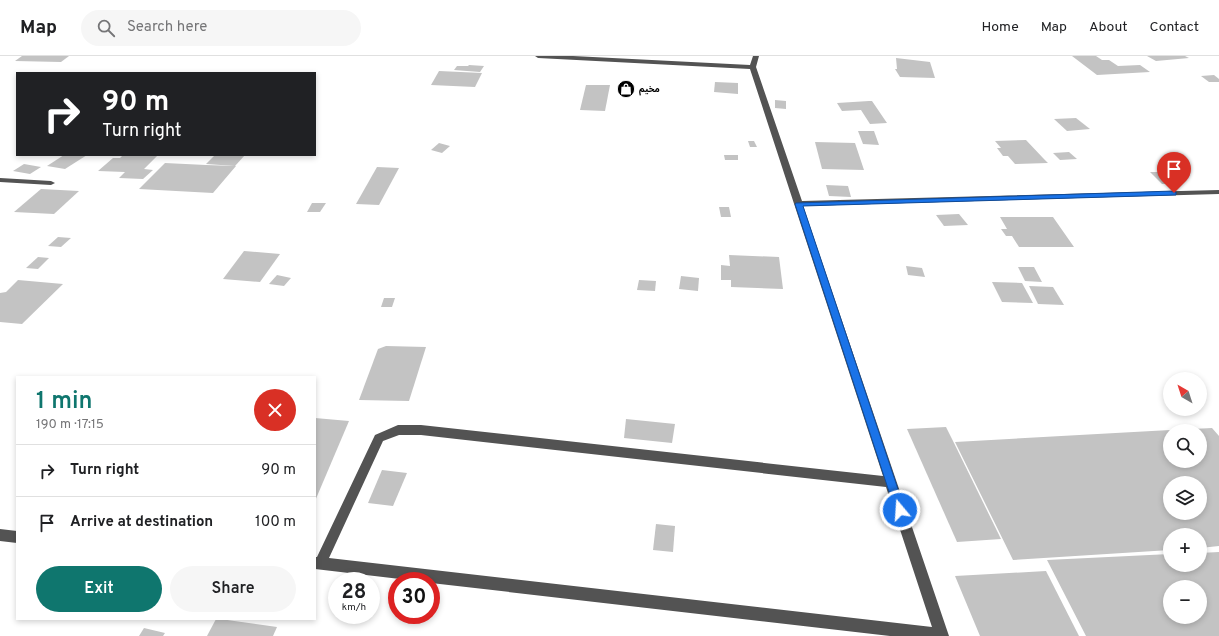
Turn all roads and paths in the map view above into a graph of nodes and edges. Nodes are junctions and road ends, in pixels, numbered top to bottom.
1 (538, 56) edge
2 (756, 56) edge
3 (752, 67) junction
4 (0, 180) edge
5 (51, 183) dead end
6 (1219, 192) edge
7 (798, 204) junction
8 (891, 482) junction
9 (0, 535) edge
10 (16, 537) edge
11 (318, 564) edge
12 (942, 635) edge

1 - 3 street
2 - 3 street
3 - 7 street
4 - 5 street
6 - 7 street
7 - 8 street
8 - 11 street
8 - 12 street
9 - 10 street
11 - 12 street

